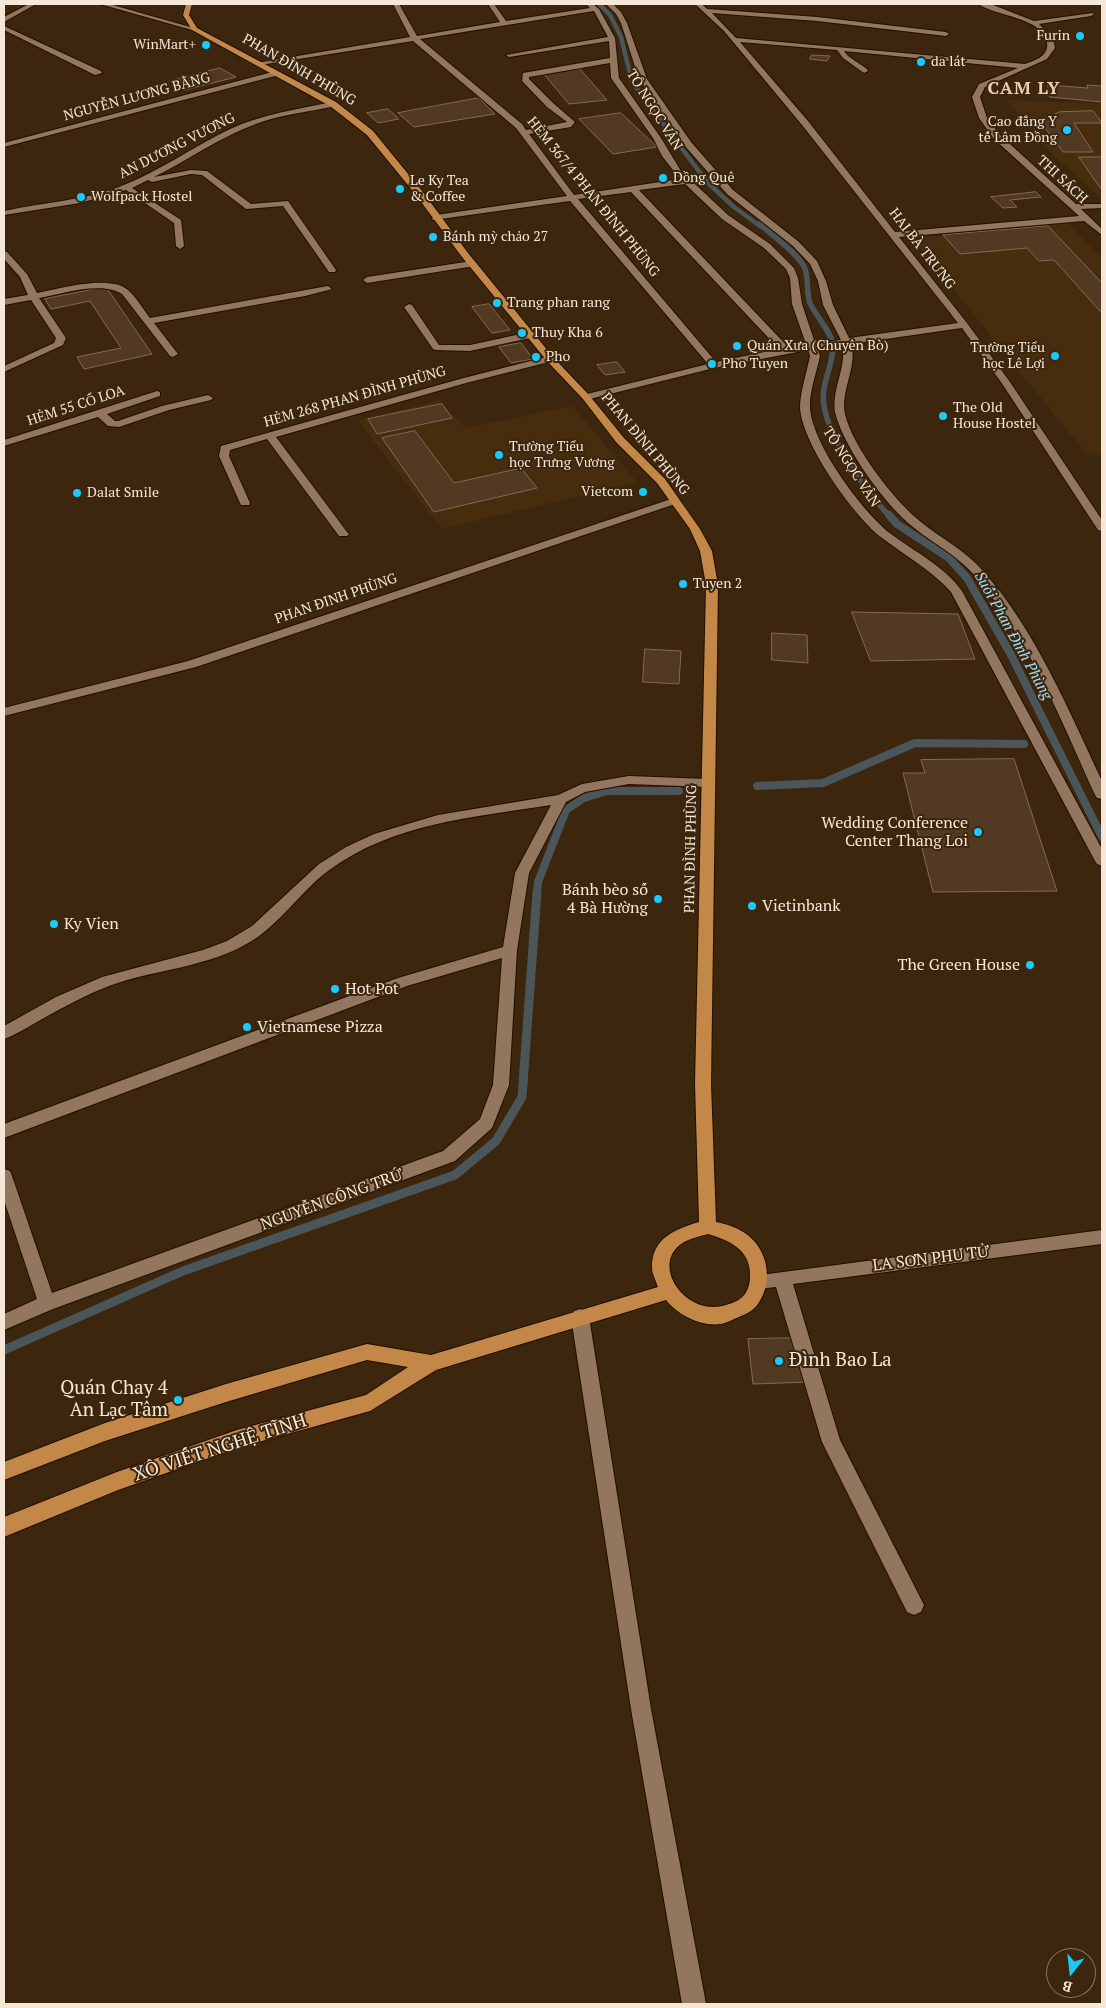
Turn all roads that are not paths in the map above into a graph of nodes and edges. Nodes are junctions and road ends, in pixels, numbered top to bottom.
1 (33, 4) edge
2 (103, 4) edge
3 (188, 4) edge
4 (396, 4) edge
5 (490, 4) edge
6 (609, 4) edge
7 (698, 4) edge
8 (982, 4) edge
9 (593, 7) edge
10 (706, 11) junction
11 (1091, 14) dead end
12 (4, 20) edge
13 (1034, 23) junction
14 (505, 25) junction
15 (4, 28) edge
16 (194, 29) junction
17 (946, 34) dead end
18 (612, 38) junction
19 (415, 39) junction
20 (735, 40) junction
21 (839, 48) junction
22 (509, 55) dead end
23 (613, 60) junction
24 (260, 64) junction
25 (1028, 67) junction
26 (864, 71) dead end
27 (98, 73) dead end
28 (276, 73) junction
29 (333, 104) junction
30 (524, 133) junction
31 (4, 145) edge
32 (138, 181) junction
33 (686, 181) junction
34 (126, 187) junction
35 (634, 190) junction
36 (573, 199) junction
37 (1102, 206) edge
38 (1074, 207) junction
39 (4, 213) edge
40 (436, 218) junction
41 (1084, 218) junction
42 (1102, 234) edge
43 (894, 235) junction
44 (180, 246) dead end
45 (4, 254) edge
46 (472, 264) junction
47 (332, 270) dead end
48 (368, 280) dead end
49 (328, 289) dead end
50 (34, 297) junction
51 (4, 302) edge
52 (410, 307) dead end
53 (148, 321) junction
54 (964, 325) junction
55 (530, 335) junction
56 (846, 341) junction
57 (814, 346) junction
58 (786, 350) junction
59 (173, 354) dead end
60 (550, 359) junction
61 (714, 365) junction
62 (4, 369) edge
63 (157, 394) dead end
64 (586, 397) junction
65 (208, 398) dead end
66 (100, 413) junction
67 (270, 436) junction
68 (4, 443) edge
69 (674, 501) junction
70 (245, 503) dead end
71 (1102, 528) edge
72 (343, 534) dead end
73 (4, 712) edge
74 (707, 783) junction
75 (1102, 795) edge
76 (561, 799) junction
77 (1102, 861) edge
78 (510, 950) junction
79 (4, 1033) edge
80 (4, 1131) edge
81 (4, 1176) edge
82 (708, 1228) junction
83 (1102, 1238) edge
84 (782, 1278) junction
85 (760, 1281) junction
86 (668, 1292) junction
87 (47, 1303) junction
88 (580, 1317) junction
89 (4, 1322) edge
90 (432, 1363) junction
91 (4, 1471) edge
92 (4, 1527) edge
93 (914, 1605) dead end
94 (694, 2004) edge

1 - 12 street
2 - 16 street
3 - 16 main road
4 - 19 street
5 - 14 street
6 - 56 street, TÔ NGỌC VÂN
7 - 10 street, HAI BÀ TRƯNG
8 - 13 street, THI SÁCH
9 - 14 street
9 - 18 street, TÔ NGỌC VÂN
10 - 17 street
10 - 20 street, HAI BÀ TRƯNG
11 - 13 street
13 - 25 street, THI SÁCH
14 - 19 street
15 - 27 street
16 - 24 main road, PHAN ĐÌNH PHÙNG
18 - 22 street
18 - 23 street, TÔ NGỌC VÂN
19 - 24 street
19 - 30 street, HẺM 367/4 PHAN ĐÌNH PHÙNG
20 - 21 street
20 - 43 street, HAI BÀ TRƯNG
21 - 25 street
21 - 26 street
23 - 30 street
23 - 33 street, TÔ NGỌC VÂN
24 - 28 main road, PHAN ĐÌNH PHÙNG
25 - 38 street, THI SÁCH
28 - 29 main road, PHAN ĐÌNH PHÙNG
28 - 31 street, NGUYỄN LƯƠNG BẰNG
29 - 32 street, AN DƯƠNG VƯƠNG
29 - 40 main road, PHAN ĐÌNH PHÙNG
30 - 36 street, HẺM 367/4 PHAN ĐÌNH PHÙNG
32 - 34 street, AN DƯƠNG VƯƠNG
32 - 47 street
33 - 35 street
33 - 57 street, TÔ NGỌC VÂN
34 - 39 street, AN DƯƠNG VƯƠNG
34 - 44 street
35 - 36 street
35 - 58 street
36 - 40 street
36 - 61 street, HẺM 367/4 PHAN ĐÌNH PHÙNG
37 - 38 street
38 - 41 street, THI SÁCH
40 - 46 main road, PHAN ĐÌNH PHÙNG
41 - 42 street, THI SÁCH
41 - 43 street
43 - 54 street, HAI BÀ TRƯNG
45 - 50 street
46 - 48 street
46 - 55 main road, PHAN ĐÌNH PHÙNG
49 - 53 street
50 - 51 street
50 - 53 street
50 - 62 street
52 - 55 street
53 - 59 street
54 - 56 street
54 - 71 street, HAI BÀ TRƯNG
55 - 60 main road, PHAN ĐÌNH PHÙNG
56 - 57 street
56 - 75 street, TÔ NGỌC VÂN
57 - 58 street
57 - 77 street, TÔ NGỌC VÂN
58 - 61 street
60 - 64 main road, PHAN ĐÌNH PHÙNG
60 - 67 street, HẺM 268 PHAN ĐÌNH PHÙNG
61 - 64 street
63 - 66 street, HẺM 55 CỔ LOA
64 - 69 main road, PHAN ĐÌNH PHÙNG
65 - 66 street
66 - 68 street, HẺM 55 CỔ LOA
67 - 70 street, HẺM 268 PHAN ĐÌNH PHÙNG
67 - 72 street
69 - 73 street, PHAN ĐINH PHÙNG
69 - 74 main road, PHAN ĐÌNH PHÙNG
74 - 76 street
74 - 82 main road, PHAN ĐÌNH PHÙNG
76 - 78 street, NGUYỄN CÔNG TRỨ
76 - 79 street
78 - 80 street
78 - 87 street, NGUYỄN CÔNG TRỨ
81 - 87 street
82 - 85 main road
82 - 86 main road
83 - 84 street, LA SƠN PHU TỬ
84 - 85 street, LA SƠN PHU TỬ
84 - 93 street
85 - 86 main road
86 - 88 main road, XÔ VIẾT NGHỆ TĨNH
87 - 89 street, NGUYỄN CÔNG TRỨ
88 - 90 main road, XÔ VIẾT NGHỆ TĨNH
88 - 94 street
90 - 91 main road, XÔ VIẾT NGHỆ TĨNH
90 - 92 main road, XÔ VIẾT NGHỆ TĨNH

